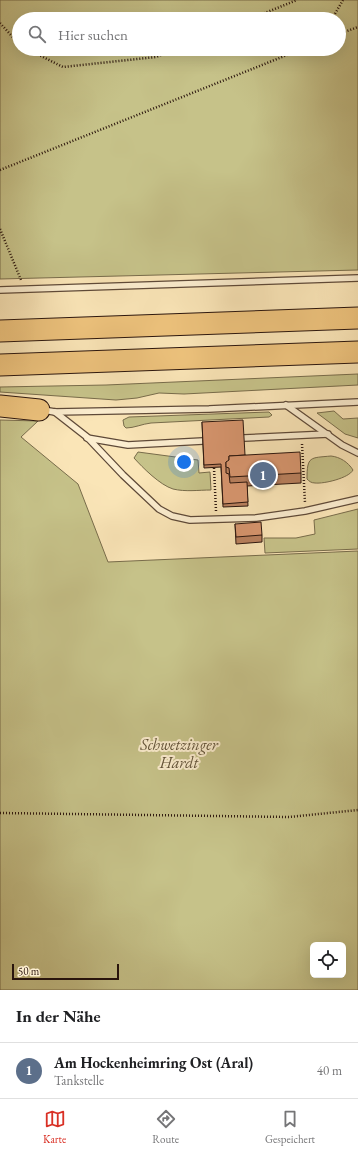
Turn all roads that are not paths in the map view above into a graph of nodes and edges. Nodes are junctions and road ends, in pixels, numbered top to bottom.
1 (358, 278) edge
2 (0, 290) edge
3 (358, 318) edge
4 (0, 331) edge
5 (358, 352) edge
6 (0, 365) edge
7 (358, 402) edge
8 (286, 405) junction
9 (0, 406) edge
10 (47, 411) junction
11 (328, 434) junction
12 (87, 438) junction
13 (244, 438) edge
14 (203, 441) edge
15 (358, 454) edge
16 (358, 499) edge

1 - 2 lane
3 - 4 highway
5 - 6 highway
7 - 8 lane
8 - 10 lane
8 - 11 lane
9 - 10 highway
10 - 12 lane
11 - 13 lane
11 - 15 lane
12 - 14 lane
12 - 16 lane

